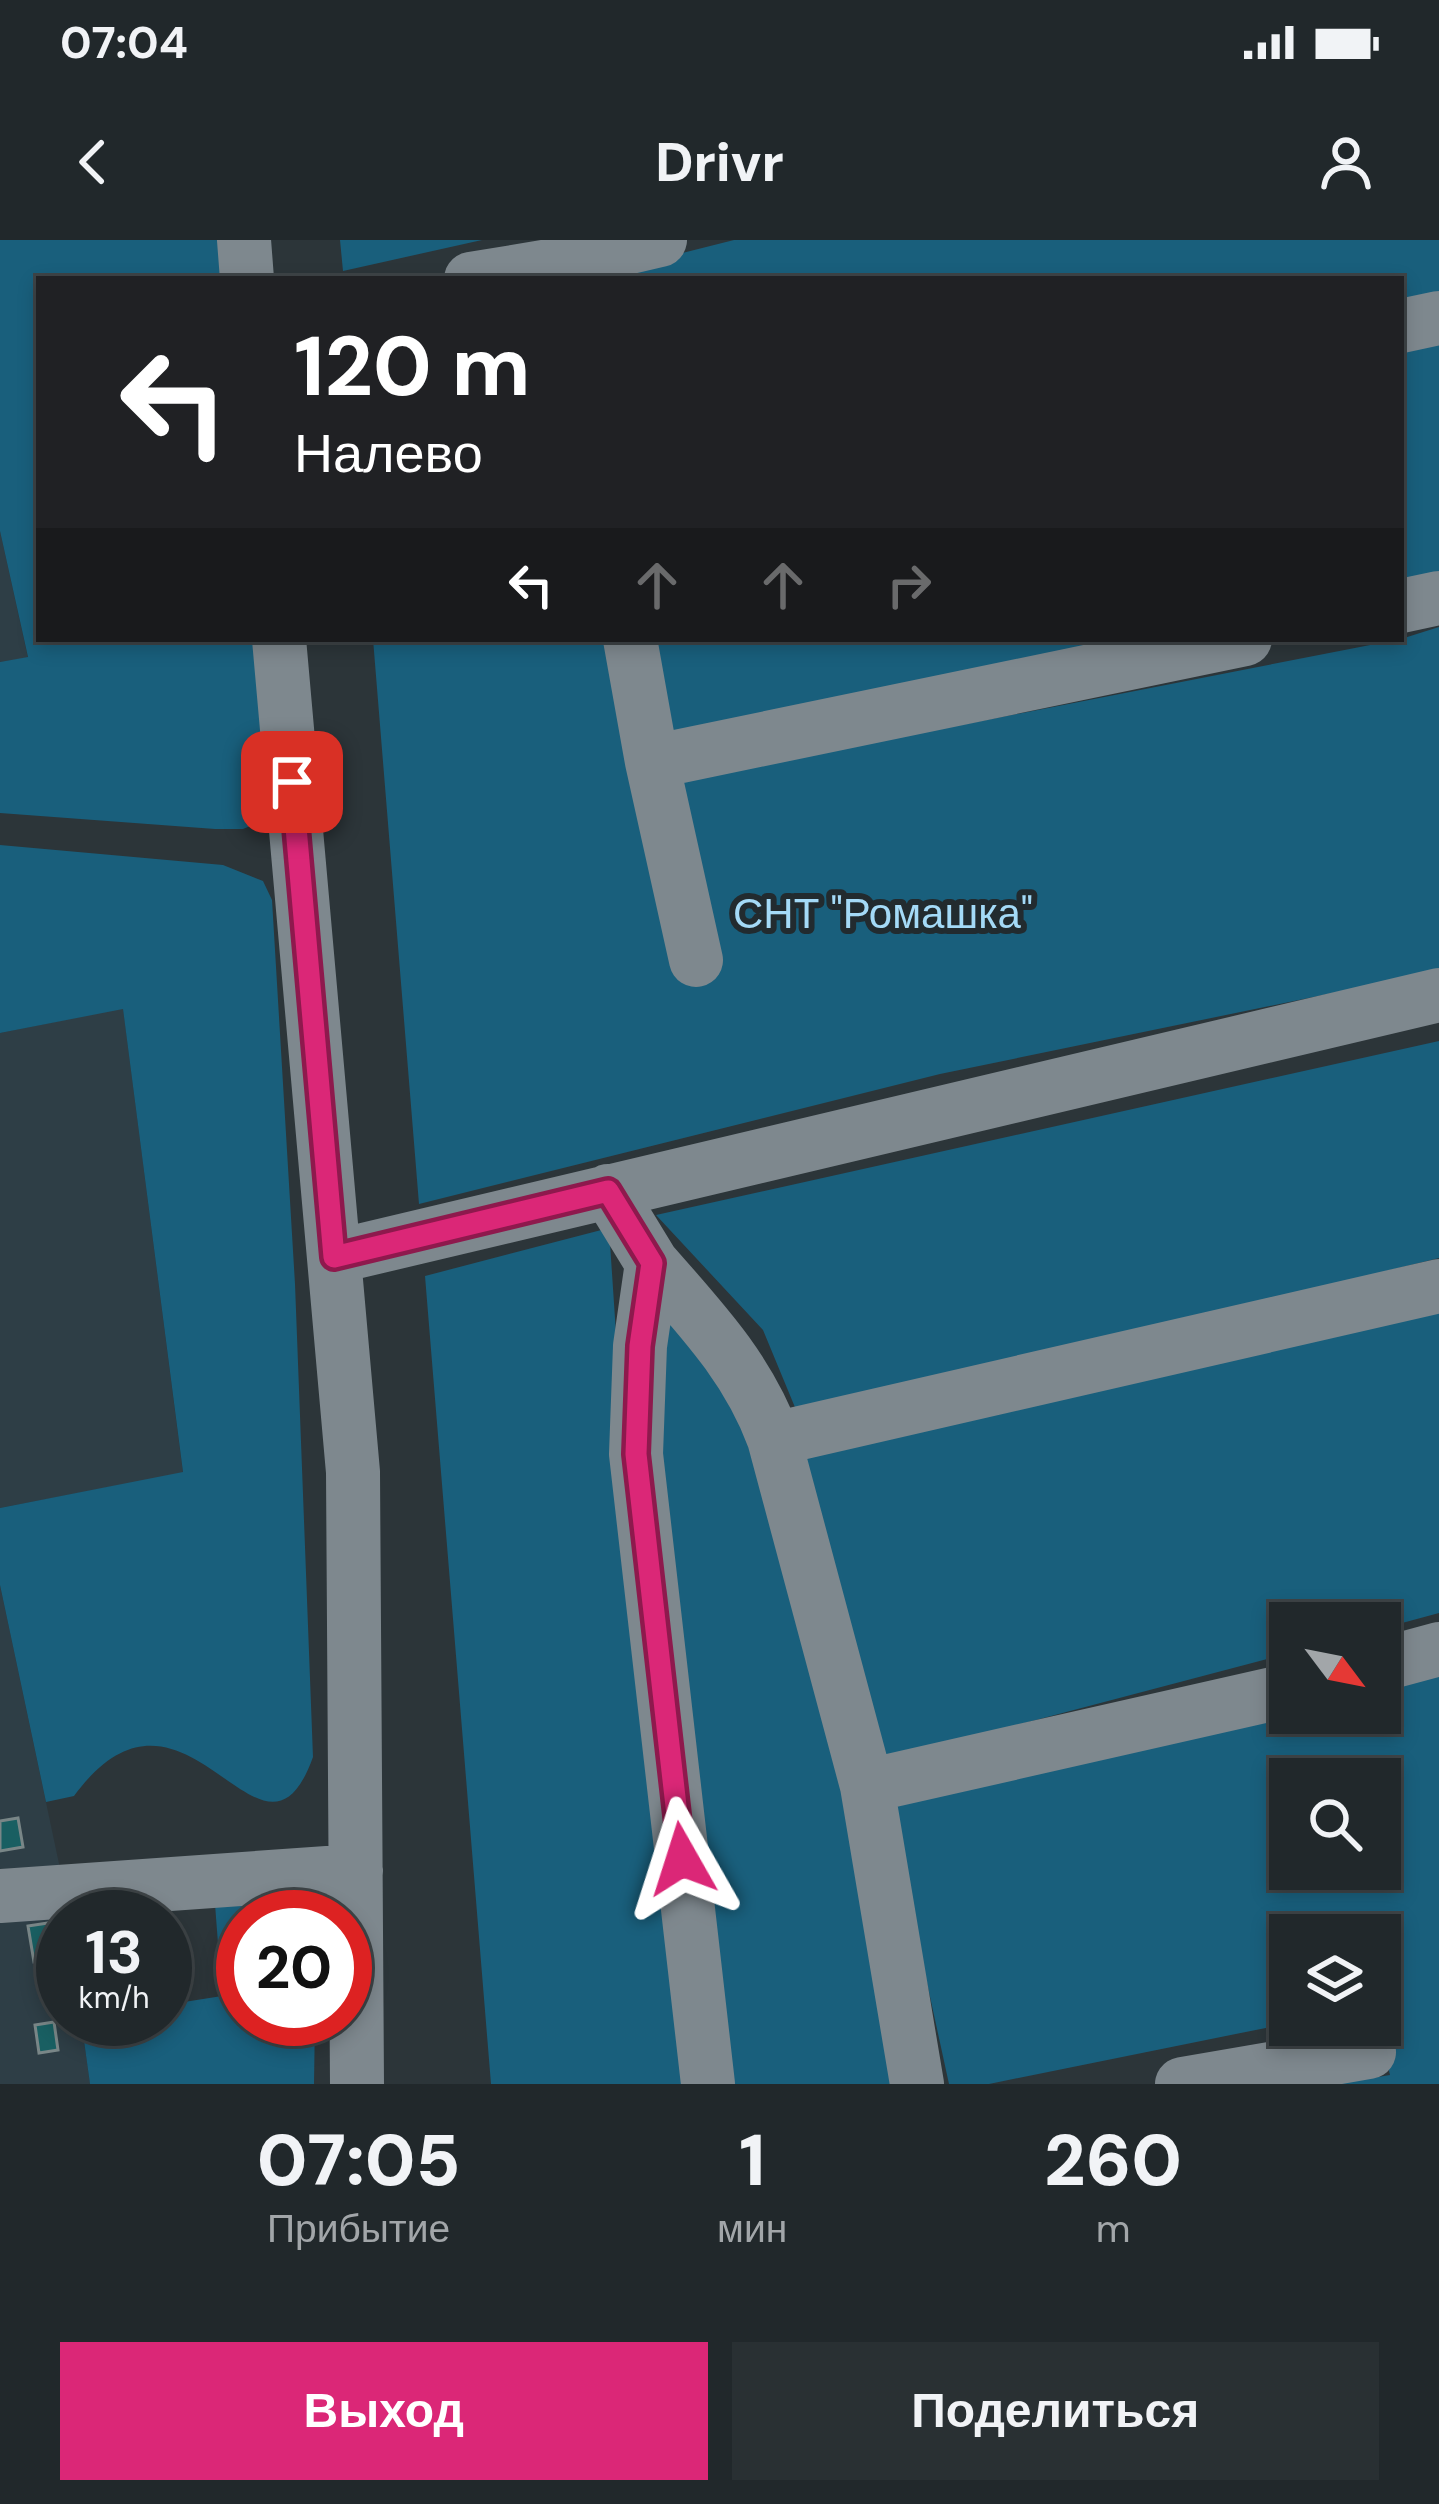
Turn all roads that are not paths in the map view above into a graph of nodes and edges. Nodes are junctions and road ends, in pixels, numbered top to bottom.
1 (244, 240) edge
2 (660, 240) edge
3 (551, 272) edge
4 (247, 276) edge
5 (505, 276) edge
6 (1439, 318) edge
7 (1404, 325) edge
8 (1439, 598) edge
9 (1404, 605) edge
10 (279, 642) edge
11 (631, 642) edge
12 (1230, 642) edge
13 (652, 762) junction
14 (696, 960) dead end
15 (1439, 995) edge
16 (608, 1191) junction
17 (334, 1257) junction
18 (652, 1263) junction
19 (1439, 1286) edge
20 (774, 1439) junction
21 (1439, 1648) edge
22 (1401, 1659) edge
23 (1269, 1695) edge
24 (867, 1786) junction
25 (356, 1871) junction
26 (0, 1897) edge
27 (1369, 2052) dead end
28 (357, 2084) edge
29 (708, 2084) edge
30 (917, 2084) edge
31 (1182, 2084) edge

1 - 4 street
2 - 3 street
3 - 5 street
6 - 7 street
8 - 9 street
10 - 17 street
11 - 13 street
12 - 13 street
13 - 14 street
15 - 16 street
16 - 17 street
16 - 18 street
17 - 25 street
18 - 20 street
18 - 29 street
19 - 20 street
20 - 24 street
21 - 22 street
23 - 24 street
24 - 30 street
25 - 26 street
25 - 28 street
27 - 31 street

